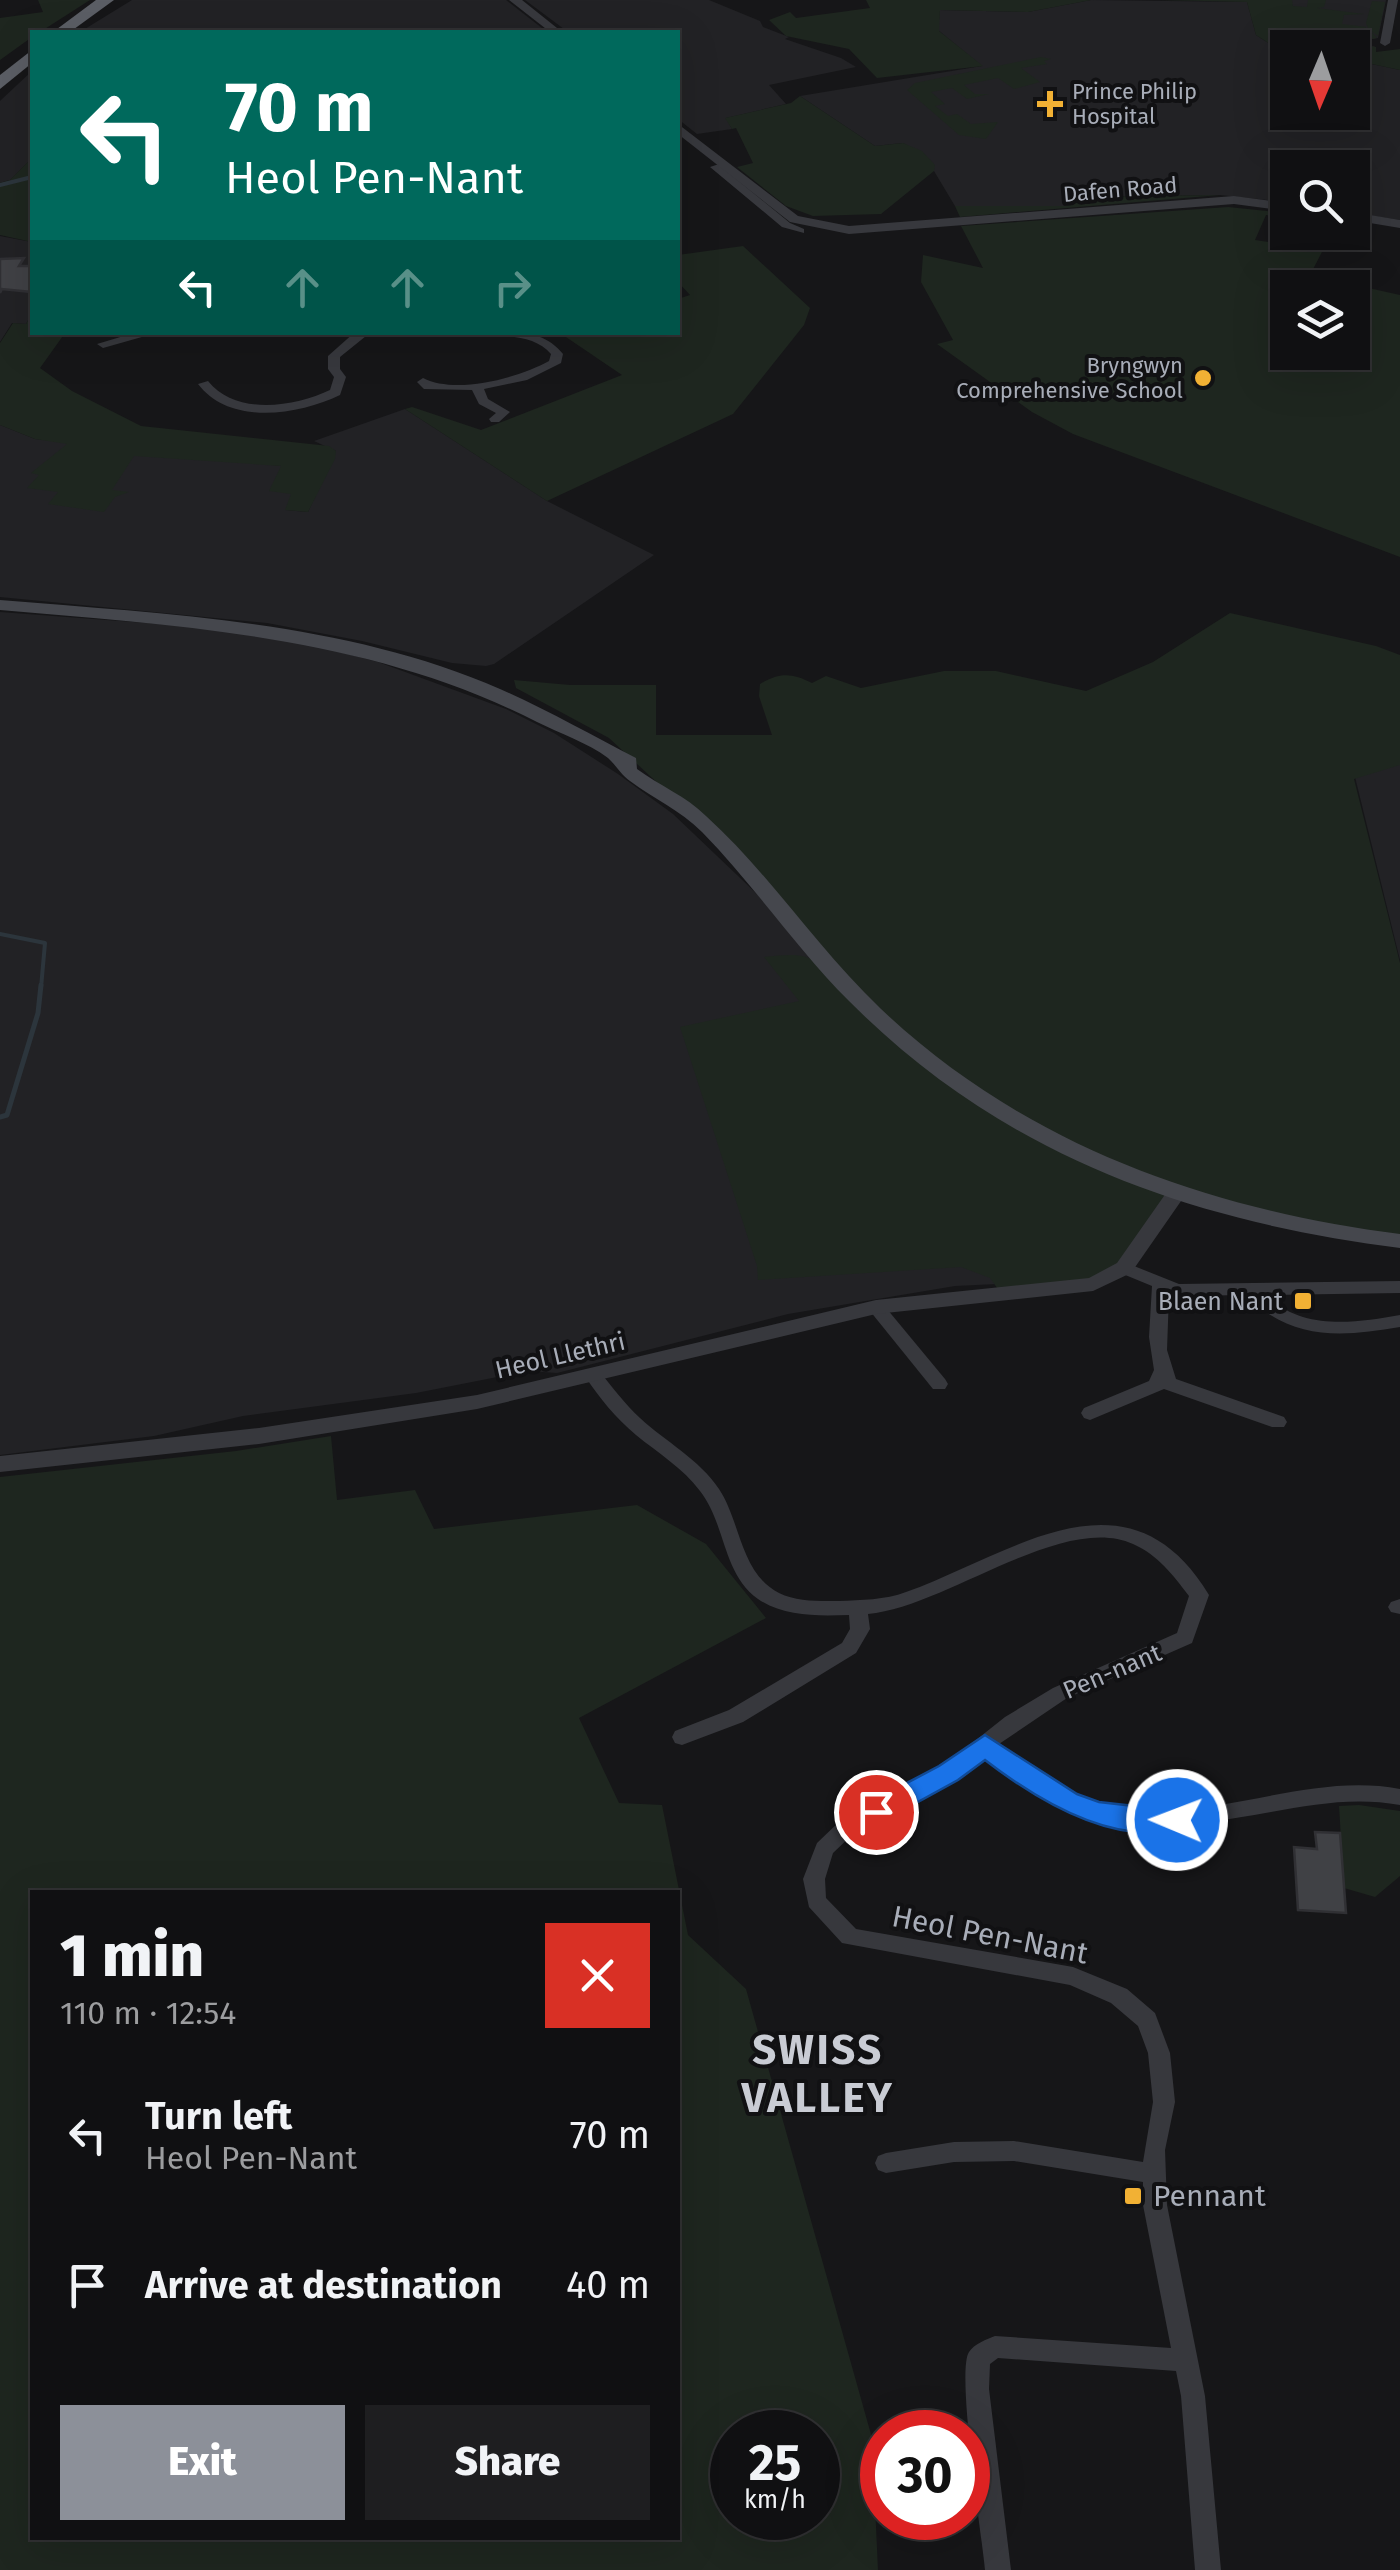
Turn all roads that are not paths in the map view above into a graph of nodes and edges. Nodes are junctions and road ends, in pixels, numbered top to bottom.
1 (106, 0) edge
2 (515, 0) edge
3 (1393, 0) edge
4 (63, 30) edge
5 (553, 30) edge
6 (1384, 43) dead end
7 (30, 57) edge
8 (0, 84) edge
9 (680, 130) edge
10 (725, 165) junction
11 (1270, 205) edge
12 (1370, 219) edge
13 (1400, 224) edge
14 (800, 231) dead end
15 (142, 335) edge
16 (358, 335) edge
17 (494, 335) edge
18 (103, 344) dead end
19 (423, 382) dead end
20 (204, 384) dead end
21 (478, 389) junction
22 (495, 419) dead end
23 (0, 605) edge
24 (1178, 1191) junction
25 (1400, 1240) edge
26 (1124, 1268) junction
27 (1161, 1286) junction
28 (1400, 1287) edge
29 (1251, 1290) junction
30 (876, 1307) junction
31 (1400, 1322) edge
32 (1161, 1373) junction
33 (594, 1376) junction
34 (938, 1384) dead end
35 (1090, 1413) dead end
36 (1278, 1422) dead end
37 (0, 1464) edge
38 (858, 1607) junction
39 (682, 1737) dead end
40 (985, 1746) junction
41 (1400, 1797) edge
42 (886, 2163) dead end
43 (1154, 2174) junction
44 (1185, 2360) junction
45 (998, 2570) edge
46 (1208, 2570) edge

1 - 4 highway
2 - 5 street
3 - 6 street
7 - 8 highway
9 - 10 street
10 - 11 street, Dafen Road
10 - 14 street
12 - 13 street
15 - 18 street
16 - 20 street
17 - 21 street
19 - 21 street
21 - 22 street
23 - 24 main road
24 - 25 main road
24 - 26 street
26 - 27 street
26 - 30 street, Heol Llethri
27 - 29 street
27 - 32 street
28 - 29 street
29 - 31 street
30 - 33 street, Heol Llethri
30 - 34 street
32 - 35 street
32 - 36 street
33 - 37 street, Heol Llethri
33 - 38 street, Pen-nant
38 - 39 street
38 - 40 street, Pen-nant
40 - 41 street
40 - 43 street, Heol Pen-Nant
42 - 43 street
43 - 44 street, Heol Pen-Nant
44 - 45 street
44 - 46 street, Heol Pen-Nant

